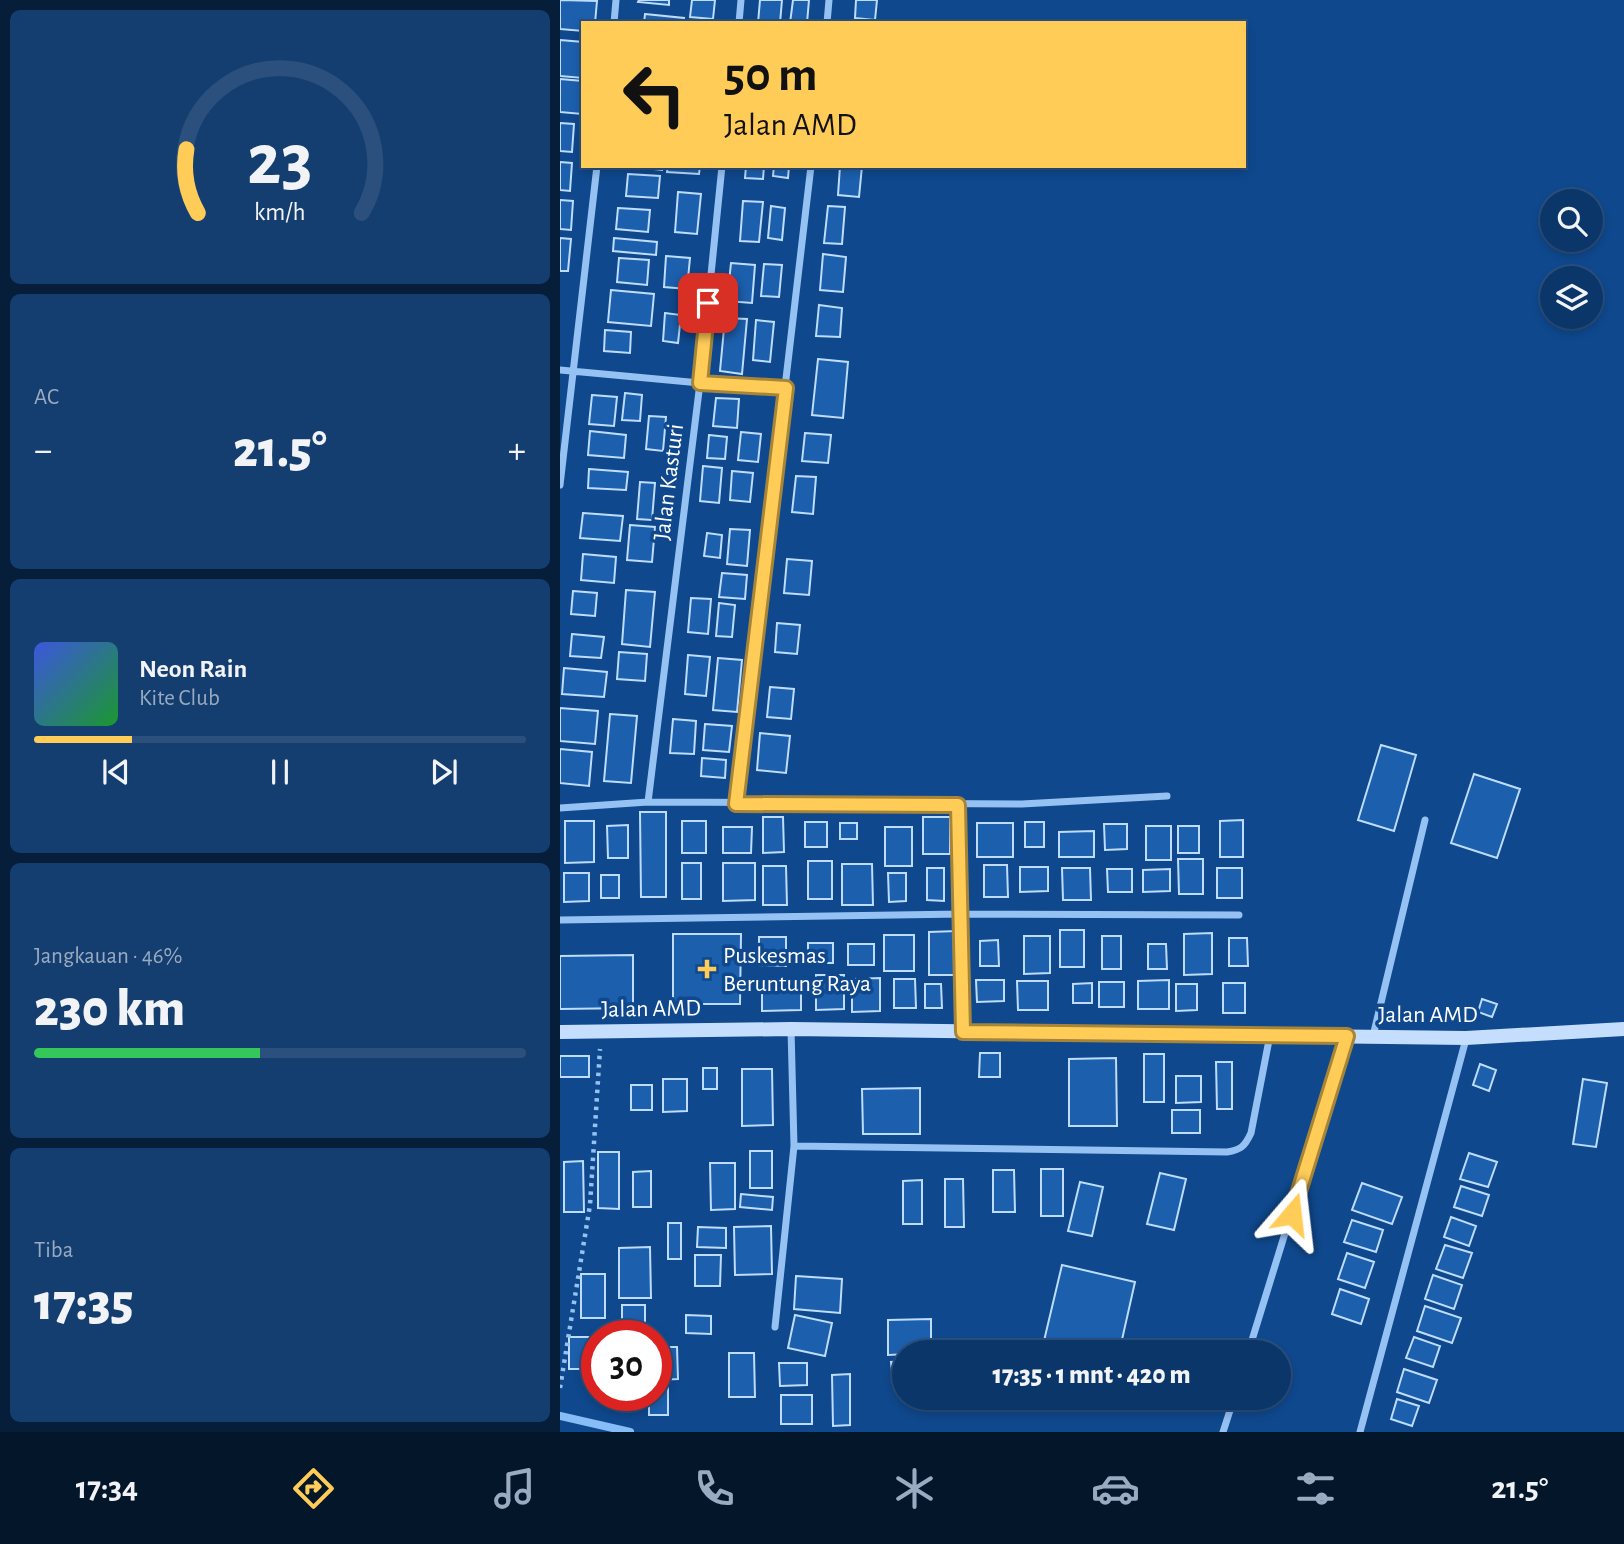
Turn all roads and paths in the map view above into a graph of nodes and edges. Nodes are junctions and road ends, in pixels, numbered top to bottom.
1 (617, 0) edge
2 (741, 0) edge
3 (829, 0) edge
4 (614, 21) edge
5 (738, 21) edge
6 (827, 21) edge
7 (597, 168) edge
8 (722, 168) edge
9 (811, 168) edge
10 (560, 370) edge
11 (574, 371) junction
12 (700, 383) junction
13 (786, 388) junction
14 (560, 485) edge
15 (1167, 796) dead end
16 (648, 802) junction
17 (736, 804) junction
18 (958, 805) junction
19 (560, 808) edge
20 (1425, 820) dead end
21 (962, 915) junction
22 (1239, 915) dead end
23 (560, 920) edge
24 (791, 1029) junction
25 (1624, 1029) edge
26 (601, 1031) junction
27 (560, 1032) edge
28 (963, 1032) junction
29 (1270, 1035) junction
30 (1347, 1036) junction
31 (1373, 1036) junction
32 (1466, 1038) junction
33 (794, 1146) junction
34 (775, 1327) dead end
35 (1252, 1340) edge
36 (560, 1388) edge
37 (1230, 1410) edge
38 (1223, 1432) edge
39 (1360, 1432) edge

1 - 4 street
2 - 5 street
3 - 6 street
7 - 11 street
8 - 12 street, Jalan Kasturi
9 - 13 street
10 - 11 street
11 - 12 street
11 - 14 street
12 - 13 street
12 - 16 street, Jalan Kasturi
13 - 17 street
15 - 18 street
16 - 17 street
16 - 19 street
17 - 18 street
18 - 21 street
20 - 31 street
21 - 22 street
21 - 23 street
21 - 28 street
24 - 26 street, Jalan AMD
24 - 28 street, Jalan AMD
24 - 33 street
25 - 32 street, Jalan AMD
26 - 27 street, Jalan AMD
26 - 36 path
28 - 29 street, Jalan AMD
29 - 30 street, Jalan AMD
29 - 33 street
30 - 31 street, Jalan AMD
30 - 35 street
31 - 32 street, Jalan AMD
32 - 39 street
33 - 34 street
37 - 38 street

